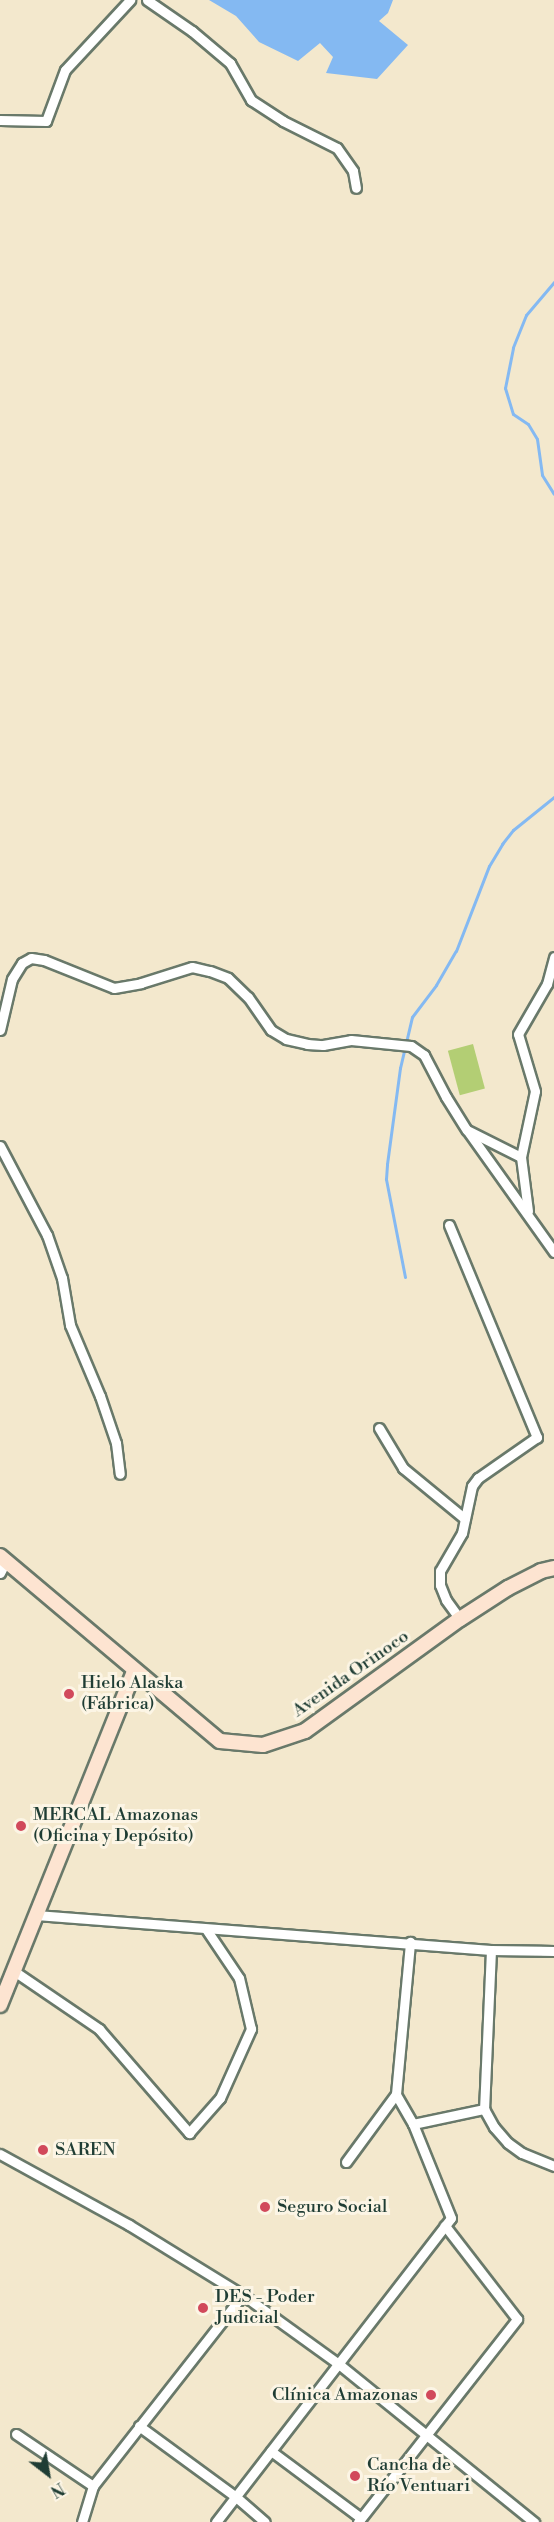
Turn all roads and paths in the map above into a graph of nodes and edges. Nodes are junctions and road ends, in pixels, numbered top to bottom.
1 (130, 0) edge
2 (147, 0) edge
3 (0, 120) edge
4 (356, 188) dead end
5 (554, 957) edge
6 (0, 1030) edge
7 (467, 1130) junction
8 (0, 1146) edge
9 (521, 1157) junction
10 (528, 1213) junction
11 (449, 1224) dead end
12 (554, 1252) edge
13 (379, 1428) dead end
14 (120, 1474) dead end
15 (465, 1519) junction
16 (2, 1564) edge
17 (554, 1568) edge
18 (460, 1619) junction
19 (134, 1671) junction
20 (36, 1915) junction
21 (206, 1929) junction
22 (410, 1942) junction
23 (491, 1950) junction
24 (554, 1951) edge
25 (14, 1971) junction
26 (0, 2005) edge
27 (396, 2094) junction
28 (484, 2109) junction
29 (413, 2124) junction
30 (0, 2154) edge
31 (346, 2162) dead end
32 (554, 2166) edge
33 (445, 2226) junction
34 (243, 2295) junction
35 (340, 2365) junction
36 (139, 2426) junction
37 (16, 2434) dead end
38 (428, 2434) junction
39 (271, 2451) junction
40 (93, 2486) junction
41 (236, 2497) junction
42 (359, 2520) edge
43 (82, 2522) edge
44 (216, 2522) edge
45 (265, 2522) edge
46 (534, 2522) edge

1 - 3 street
2 - 4 street
5 - 9 street
6 - 7 street
7 - 9 street
7 - 10 street
8 - 14 street
9 - 10 street
10 - 12 street
11 - 15 street
13 - 15 street
15 - 18 street
16 - 19 main road, Avenida Orinoco
17 - 18 main road, Avenida Orinoco
18 - 19 main road, Avenida Orinoco
19 - 20 main road
20 - 21 street
20 - 25 main road
21 - 22 street
21 - 25 street
22 - 23 street
22 - 27 street
23 - 24 street
23 - 28 street
25 - 26 main road
27 - 29 street
27 - 31 street
28 - 29 street
28 - 32 street
29 - 33 street
30 - 34 street
33 - 35 street
33 - 38 street
34 - 35 street
34 - 36 street
35 - 38 street
35 - 39 street
36 - 40 street
36 - 41 street
37 - 40 street
38 - 42 street
38 - 46 street
39 - 41 street
39 - 42 street
40 - 43 street
41 - 44 street
41 - 45 street

